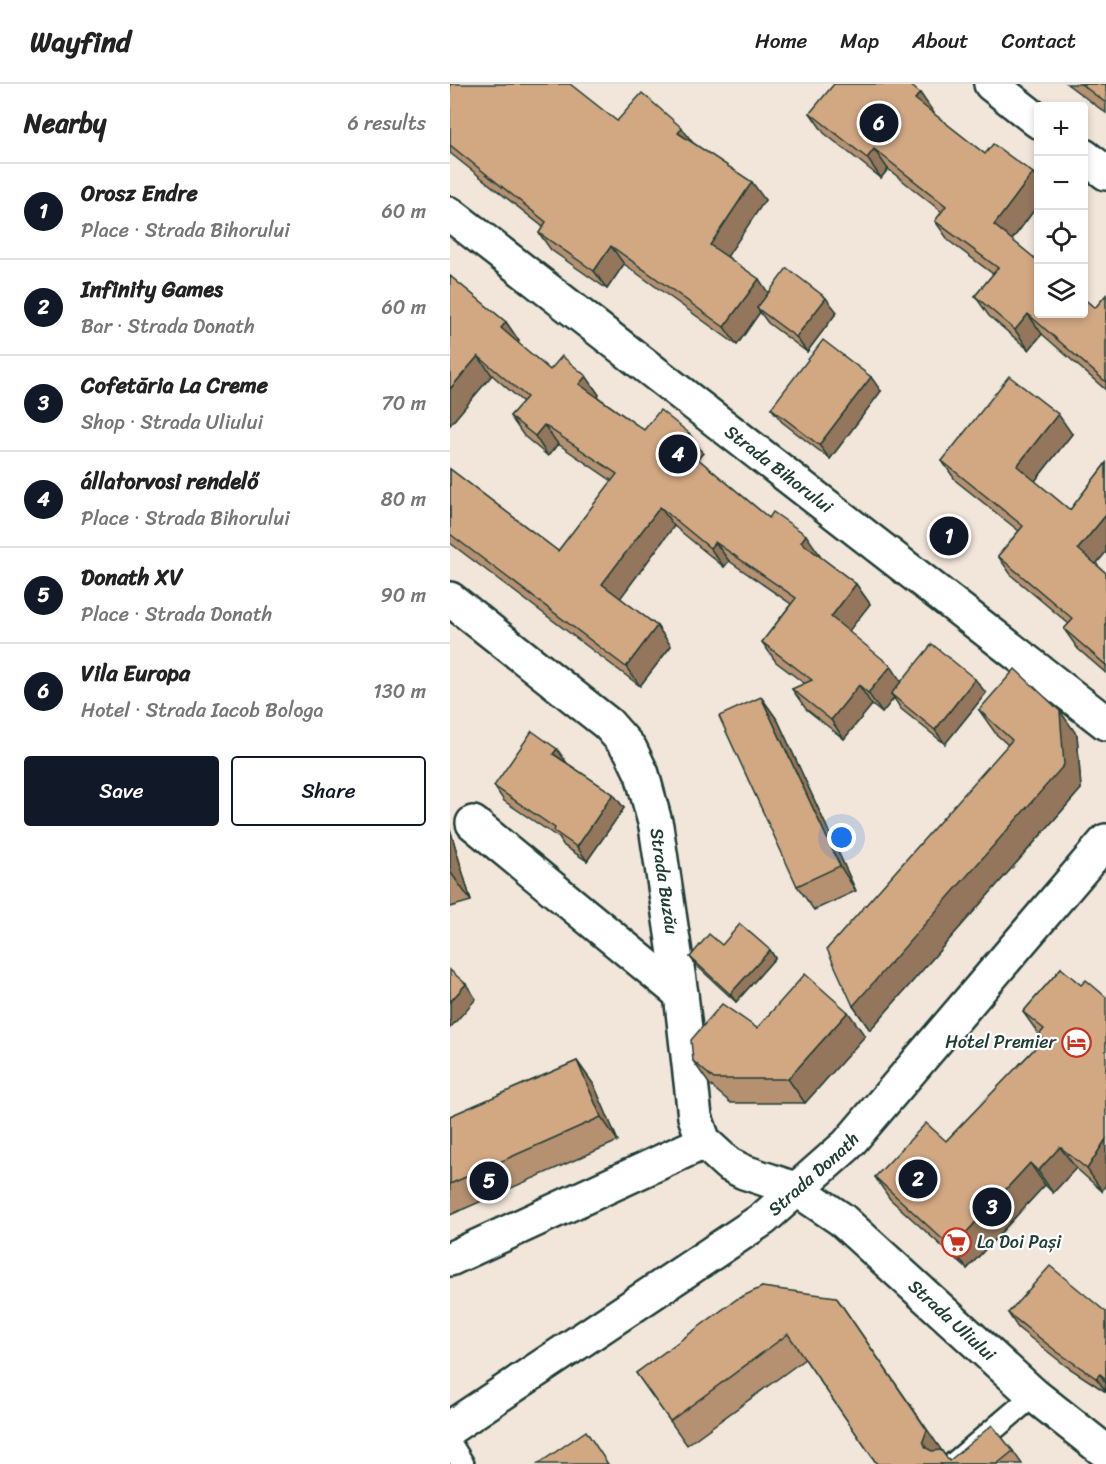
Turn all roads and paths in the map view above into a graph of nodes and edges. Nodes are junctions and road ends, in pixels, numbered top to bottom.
1 (992, 84) edge
2 (1034, 118) edge
3 (1088, 160) edge
4 (1106, 173) edge
5 (450, 214) edge
6 (450, 599) edge
7 (1106, 723) edge
8 (473, 823) dead end
9 (1106, 841) edge
10 (681, 994) junction
11 (704, 1142) junction
12 (798, 1190) junction
13 (450, 1259) edge
14 (1034, 1395) junction
15 (450, 1428) edge
16 (450, 1443) edge
17 (1106, 1452) edge
18 (463, 1464) edge
19 (953, 1464) edge

1 - 2 street
3 - 4 street
5 - 7 street, Strada Bihorului
6 - 10 street, Strada Buzău
8 - 10 street
9 - 12 street, Strada Donath
10 - 11 street, Strada Buzău
11 - 12 street
11 - 13 street
12 - 14 street, Strada Uliului
12 - 15 street, Strada Donath
14 - 17 street, Strada Uliului
14 - 19 lane
16 - 18 lane

